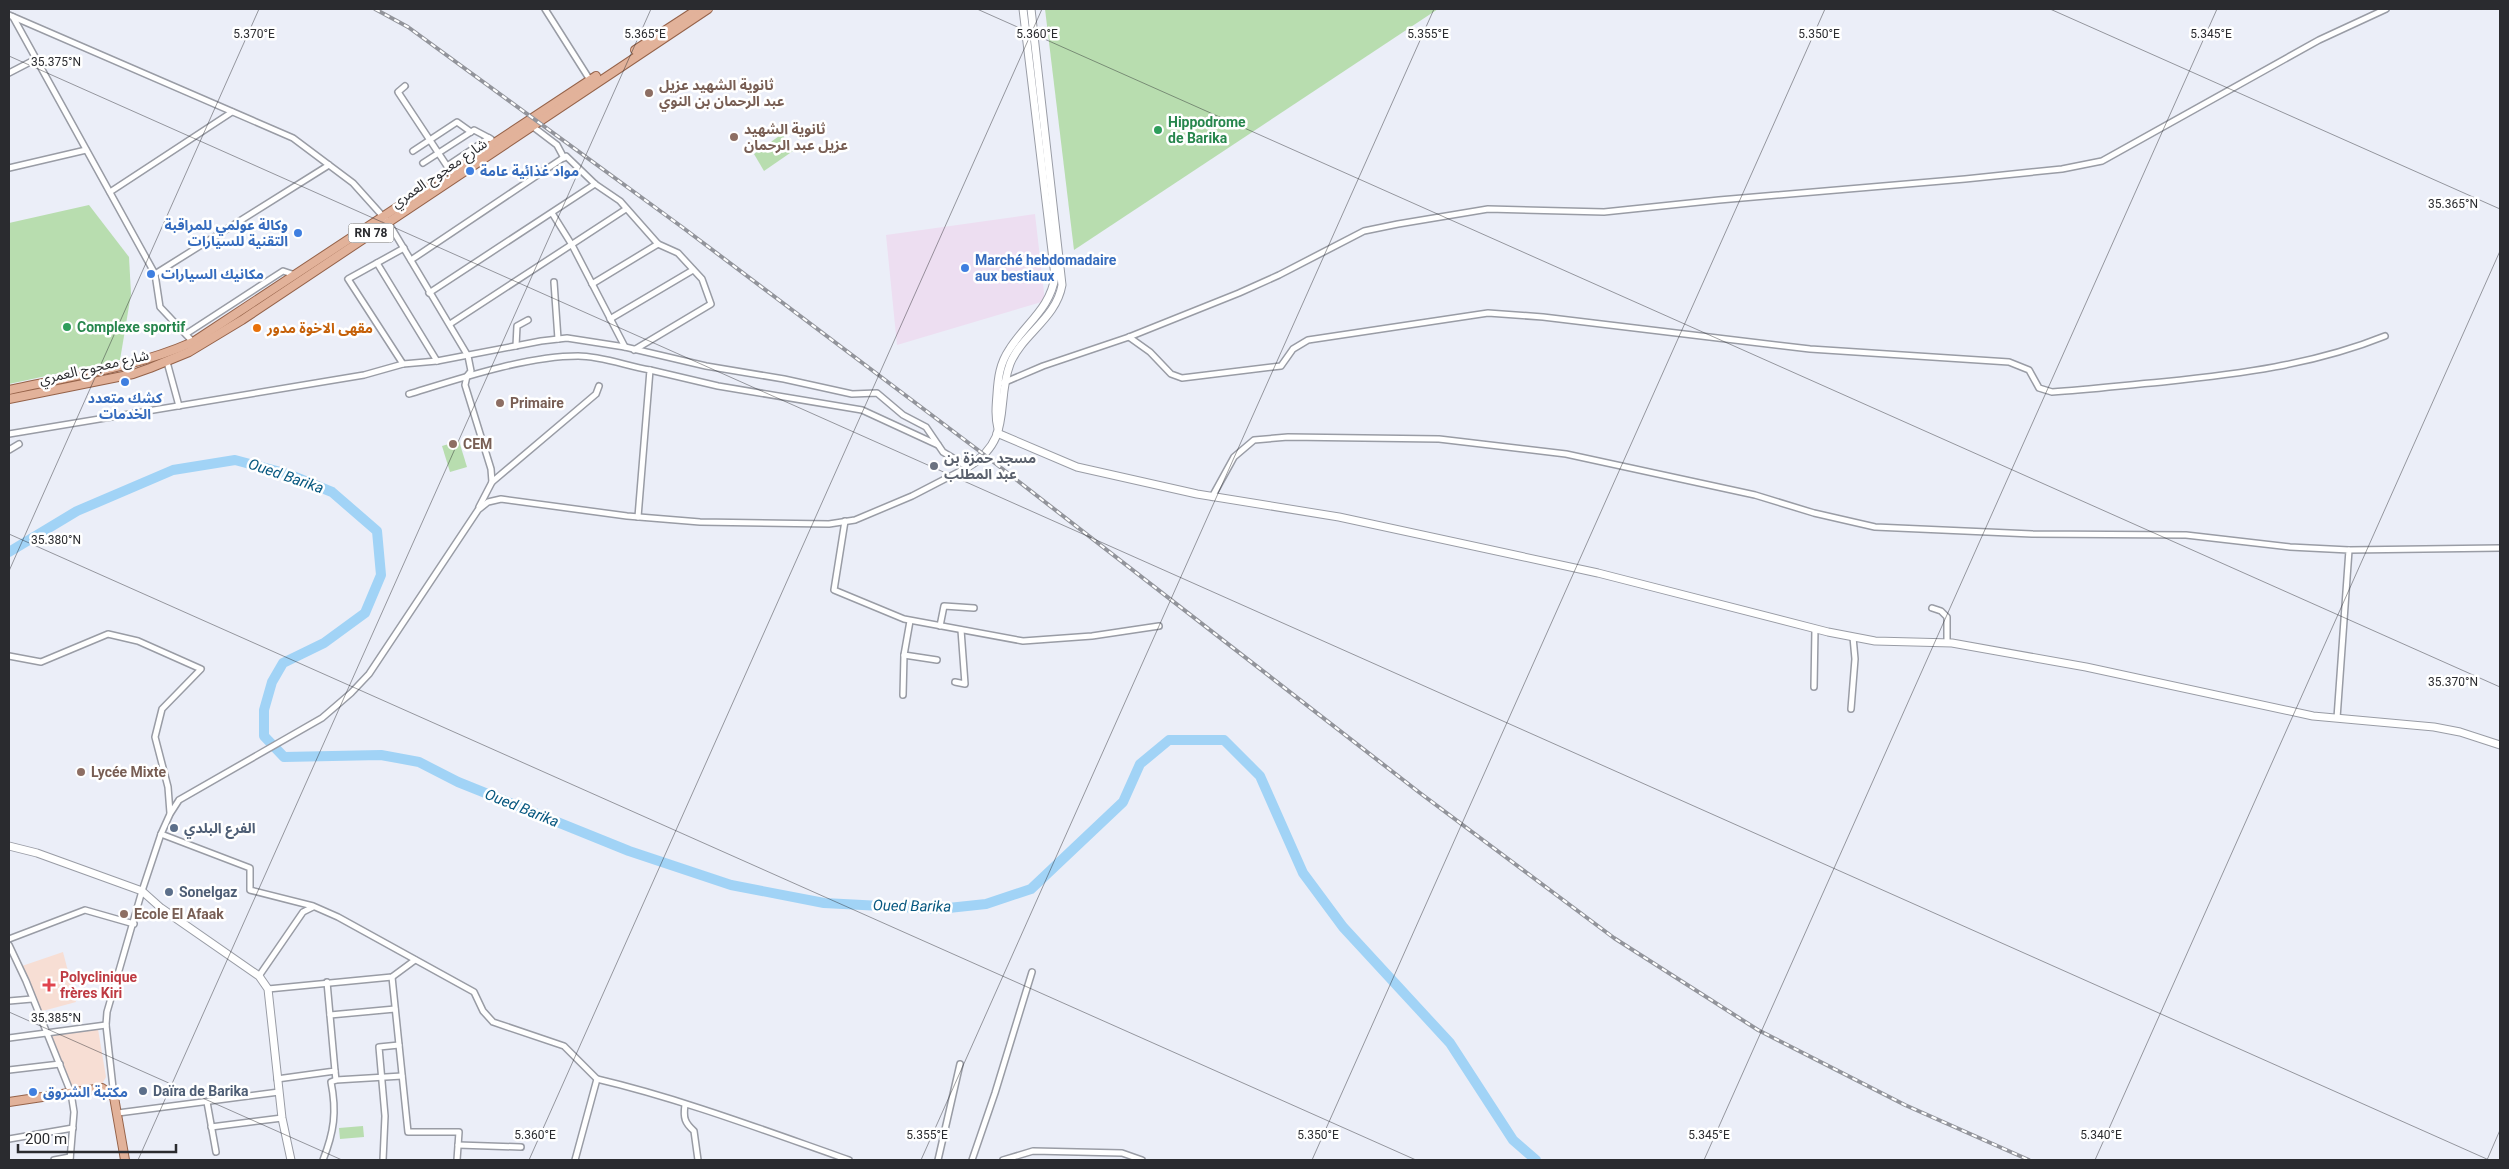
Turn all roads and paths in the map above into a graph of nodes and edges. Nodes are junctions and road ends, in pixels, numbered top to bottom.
1 (545, 9) edge
2 (698, 9) edge
3 (708, 9) edge
4 (1023, 9) edge
5 (1031, 9) edge
6 (2386, 9) edge
7 (11, 16) edge
8 (36, 59) junction
9 (9, 73) edge
10 (590, 80) junction
11 (405, 86) dead end
12 (232, 112) junction
13 (531, 126) junction
14 (471, 132) junction
15 (430, 140) junction
16 (493, 140) junction
17 (86, 150) junction
18 (413, 150) dead end
19 (439, 153) junction
20 (564, 158) junction
21 (423, 163) dead end
22 (329, 165) junction
23 (9, 168) edge
24 (595, 184) junction
25 (110, 192) junction
26 (626, 209) junction
27 (552, 213) junction
28 (386, 219) junction
29 (658, 244) junction
30 (572, 245) junction
31 (404, 248) junction
32 (411, 260) junction
33 (377, 263) junction
34 (693, 270) junction
35 (155, 274) junction
36 (295, 275) junction
37 (554, 282) dead end
38 (592, 284) junction
39 (429, 293) junction
40 (610, 319) junction
41 (528, 320) dead end
42 (450, 324) junction
43 (186, 334) junction
44 (2385, 336) dead end
45 (1130, 337) junction
46 (558, 339) junction
47 (193, 342) junction
48 (516, 346) junction
49 (625, 347) junction
50 (634, 350) junction
51 (469, 356) junction
52 (437, 361) junction
53 (167, 362) junction
54 (403, 364) junction
55 (650, 370) junction
56 (467, 376) junction
57 (1002, 383) junction
58 (599, 386) dead end
59 (9, 390) edge
60 (409, 394) dead end
61 (9, 399) edge
62 (178, 406) junction
63 (998, 431) junction
64 (9, 434) edge
65 (18, 444) dead end
66 (938, 445) junction
67 (9, 450) edge
68 (968, 467) junction
69 (492, 482) junction
70 (1212, 496) junction
71 (478, 510) junction
72 (638, 517) junction
73 (845, 521) junction
74 (2500, 548) edge
75 (2349, 550) junction
76 (974, 608) dead end
77 (1932, 608) dead end
78 (910, 620) junction
79 (940, 626) junction
80 (1159, 626) dead end
81 (1816, 629) junction
82 (960, 630) junction
83 (1853, 637) junction
84 (1947, 643) junction
85 (904, 655) junction
86 (9, 656) edge
87 (937, 660) dead end
88 (955, 682) dead end
89 (1814, 687) dead end
90 (904, 695) dead end
91 (1851, 710) dead end
92 (2337, 718) junction
93 (2500, 746) edge
94 (170, 814) junction
95 (161, 834) junction
96 (9, 846) edge
97 (142, 892) junction
98 (313, 906) junction
99 (134, 924) junction
100 (9, 939) edge
101 (9, 945) edge
102 (16, 960) junction
103 (415, 960) junction
104 (9, 961) edge
105 (1032, 972) dead end
106 (259, 976) junction
107 (392, 977) junction
108 (327, 982) junction
109 (268, 989) junction
110 (32, 999) junction
111 (9, 1001) edge
112 (395, 1009) junction
113 (330, 1015) junction
114 (106, 1025) junction
115 (46, 1032) junction
116 (9, 1038) edge
117 (399, 1045) junction
118 (60, 1064) junction
119 (960, 1064) dead end
120 (9, 1070) edge
121 (335, 1071) junction
122 (382, 1076) junction
123 (402, 1076) junction
124 (277, 1079) junction
125 (336, 1080) junction
126 (597, 1080) junction
127 (279, 1092) junction
128 (71, 1093) junction
129 (114, 1097) junction
130 (9, 1102) edge
131 (207, 1102) junction
132 (686, 1105) junction
133 (118, 1113) junction
134 (282, 1118) junction
135 (212, 1127) junction
136 (73, 1128) junction
137 (9, 1139) edge
138 (458, 1146) junction
139 (521, 1147) dead end
140 (216, 1152) dead end
141 (70, 1159) edge
142 (54, 1160) edge
143 (125, 1160) edge
144 (291, 1160) edge
145 (323, 1160) edge
146 (383, 1160) edge
147 (457, 1160) edge
148 (575, 1160) edge
149 (698, 1160) edge
150 (849, 1160) edge
151 (938, 1160) edge
152 (972, 1160) edge
153 (1003, 1160) edge
154 (1142, 1160) edge

1 - 10 street
2 - 10 main road, شارع معجوج العمري / RN 78
3 - 13 main road, شارع معجوج العمري / RN 78
4 - 57 street
5 - 57 street
6 - 45 street
7 - 8 street
7 - 12 street
8 - 9 street
8 - 17 street
10 - 16 main road, شارع معجوج العمري / RN 78
11 - 15 street
12 - 22 street
12 - 25 street
13 - 20 street
13 - 28 main road, شارع معجوج العمري / RN 78
14 - 15 street
14 - 16 street
14 - 19 street
15 - 18 street
15 - 19 street
16 - 19 street
16 - 28 main road, شارع معجوج العمري / RN 78
17 - 23 street
17 - 25 street
19 - 21 street
20 - 24 street
20 - 32 street
22 - 28 street
22 - 35 street
24 - 26 street
24 - 27 street
25 - 35 street
26 - 29 street
26 - 30 street
27 - 30 street
27 - 39 street
28 - 31 street
28 - 36 main road, شارع معجوج العمري / RN 78
28 - 53 main road, شارع معجوج العمري / RN 78
29 - 34 street
29 - 38 street
30 - 38 street
30 - 42 street
31 - 32 street
31 - 33 street
32 - 39 street
33 - 52 street
33 - 54 street
34 - 40 street
34 - 50 street
35 - 43 street
36 - 43 street
36 - 47 main road, شارع معجوج العمري / RN 78
37 - 46 street
38 - 40 street
39 - 42 street
40 - 49 street
41 - 48 street
42 - 51 street
43 - 47 street
44 - 45 street
45 - 57 street
46 - 48 street
46 - 49 street
47 - 59 main road, شارع معجوج العمري / RN 78
48 - 51 street
49 - 50 street
50 - 66 street
51 - 52 street
51 - 56 street
52 - 54 street
53 - 61 main road, شارع معجوج العمري / RN 78
53 - 62 street
54 - 62 street
55 - 56 street
55 - 66 street
55 - 72 street
56 - 60 street
56 - 69 street
57 - 63 street
58 - 69 street
62 - 64 street
63 - 68 street
63 - 70 street
65 - 67 street
66 - 68 street
68 - 73 street
69 - 71 street
70 - 75 street
70 - 81 street
71 - 72 street
71 - 94 street
72 - 73 street
73 - 78 street
74 - 75 street
75 - 92 street
76 - 79 street
77 - 84 street
78 - 79 street
78 - 85 street
79 - 82 street
80 - 82 street
81 - 83 street
81 - 89 street
82 - 88 street
83 - 84 street
83 - 91 street
84 - 92 street
85 - 87 street
85 - 90 street
86 - 94 street
92 - 93 street
94 - 95 street
95 - 97 street
95 - 98 street
96 - 97 street
97 - 99 street
97 - 106 street
98 - 103 street
98 - 106 street
99 - 100 street
99 - 114 street
101 - 102 street
102 - 104 street
102 - 110 street
103 - 107 street
103 - 126 street
105 - 152 street
106 - 109 street
107 - 108 street
107 - 112 street
108 - 109 street
108 - 113 street
109 - 124 street
110 - 111 street
110 - 115 street
112 - 113 street
112 - 117 street
113 - 121 street
114 - 115 street
114 - 129 street
115 - 116 street
115 - 118 street
117 - 122 street
117 - 123 street
118 - 120 street
118 - 128 street
119 - 151 street
121 - 124 street
121 - 125 street
122 - 123 street
122 - 125 street
122 - 146 street
123 - 138 street
124 - 127 street
125 - 145 street
126 - 132 street
126 - 148 street
127 - 131 street
127 - 134 street
128 - 129 main road
128 - 130 main road
128 - 136 street
129 - 133 main road
131 - 133 street
131 - 135 street
132 - 149 street
132 - 150 street
133 - 143 main road
134 - 135 street
134 - 144 street
135 - 140 street
136 - 137 street
136 - 141 street
138 - 139 street
138 - 147 street
141 - 142 street
153 - 154 street

